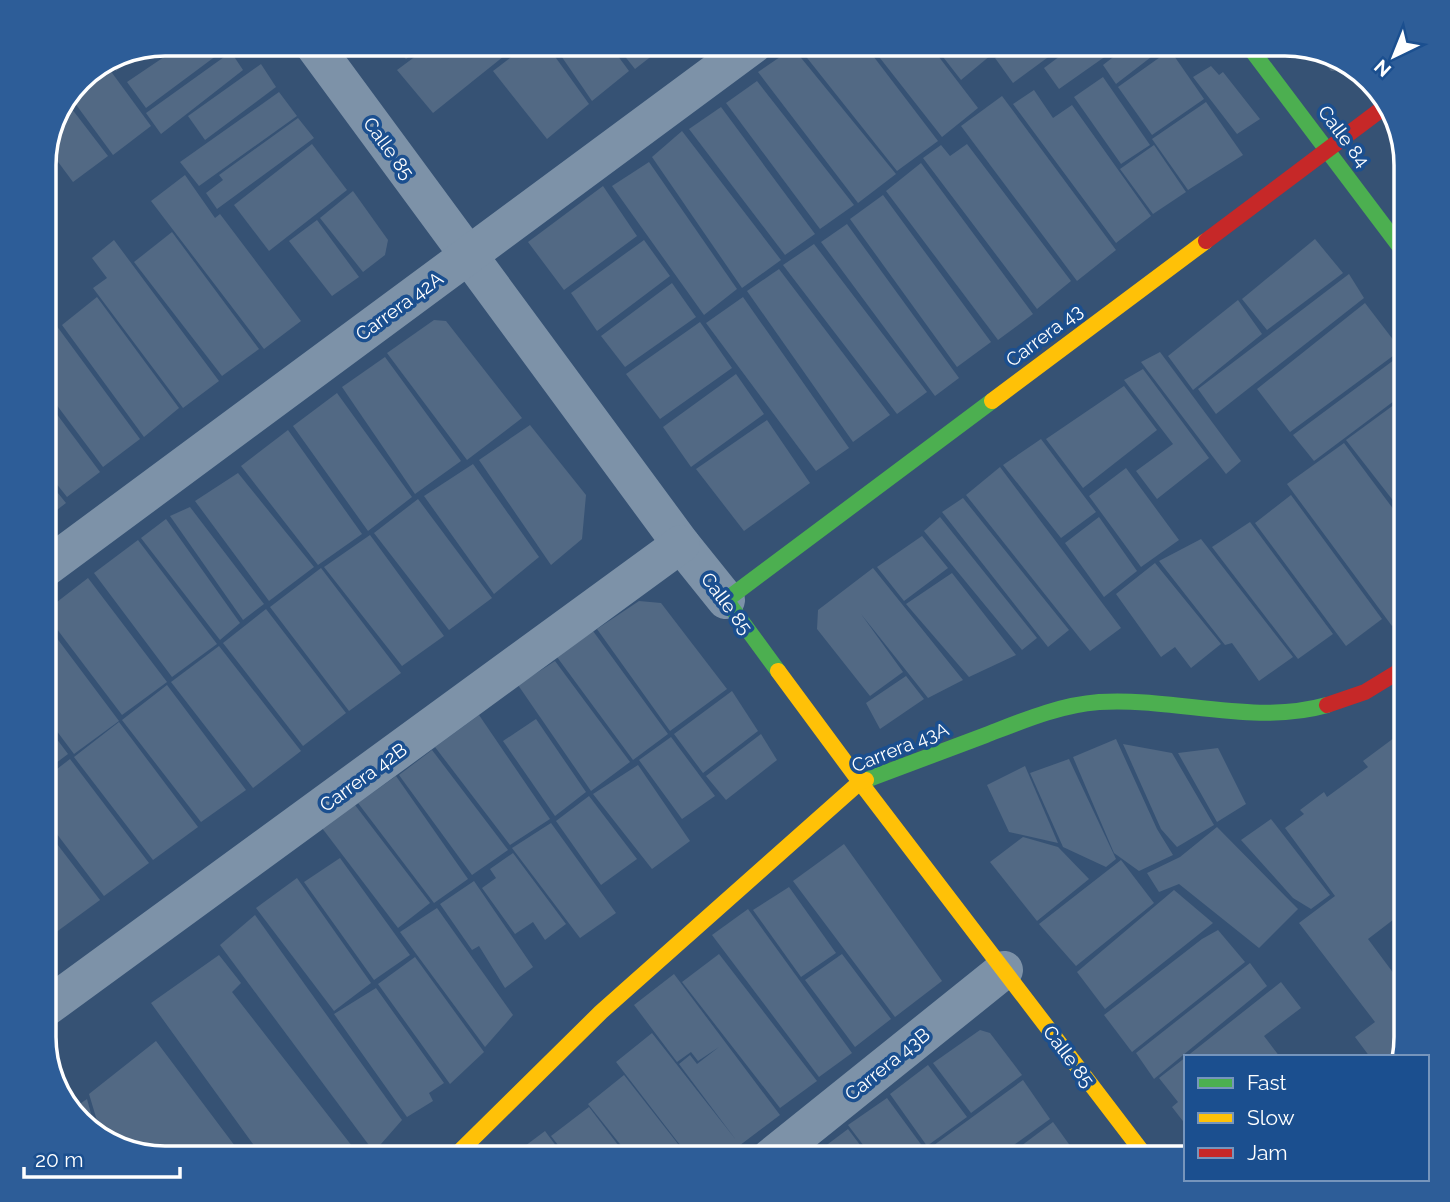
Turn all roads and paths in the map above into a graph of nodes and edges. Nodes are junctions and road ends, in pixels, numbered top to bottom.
1 (322, 56) edge
2 (738, 56) edge
3 (1257, 56) edge
4 (1379, 111) edge
5 (1328, 149) junction
6 (1394, 239) edge
7 (468, 255) junction
8 (681, 544) junction
9 (56, 560) edge
10 (726, 600) junction
11 (1394, 674) edge
12 (860, 782) junction
13 (1004, 971) junction
14 (56, 1000) edge
15 (465, 1146) edge
16 (785, 1146) edge
17 (1138, 1146) edge

1 - 7 street, Calle 85
2 - 7 street, Carrera 42A
3 - 5 street, Calle 84
4 - 5 street, Carrera 43
5 - 6 street, Calle 84
5 - 10 street, Carrera 43
7 - 8 street, Calle 85
7 - 9 street, Carrera 42A
8 - 10 street, Calle 85
8 - 14 street, Carrera 42B
10 - 12 street, Calle 85
11 - 12 street, Carrera 43A
12 - 13 street, Calle 85
12 - 15 street, Carrera 43A
13 - 16 street, Carrera 43B
13 - 17 street, Calle 85

